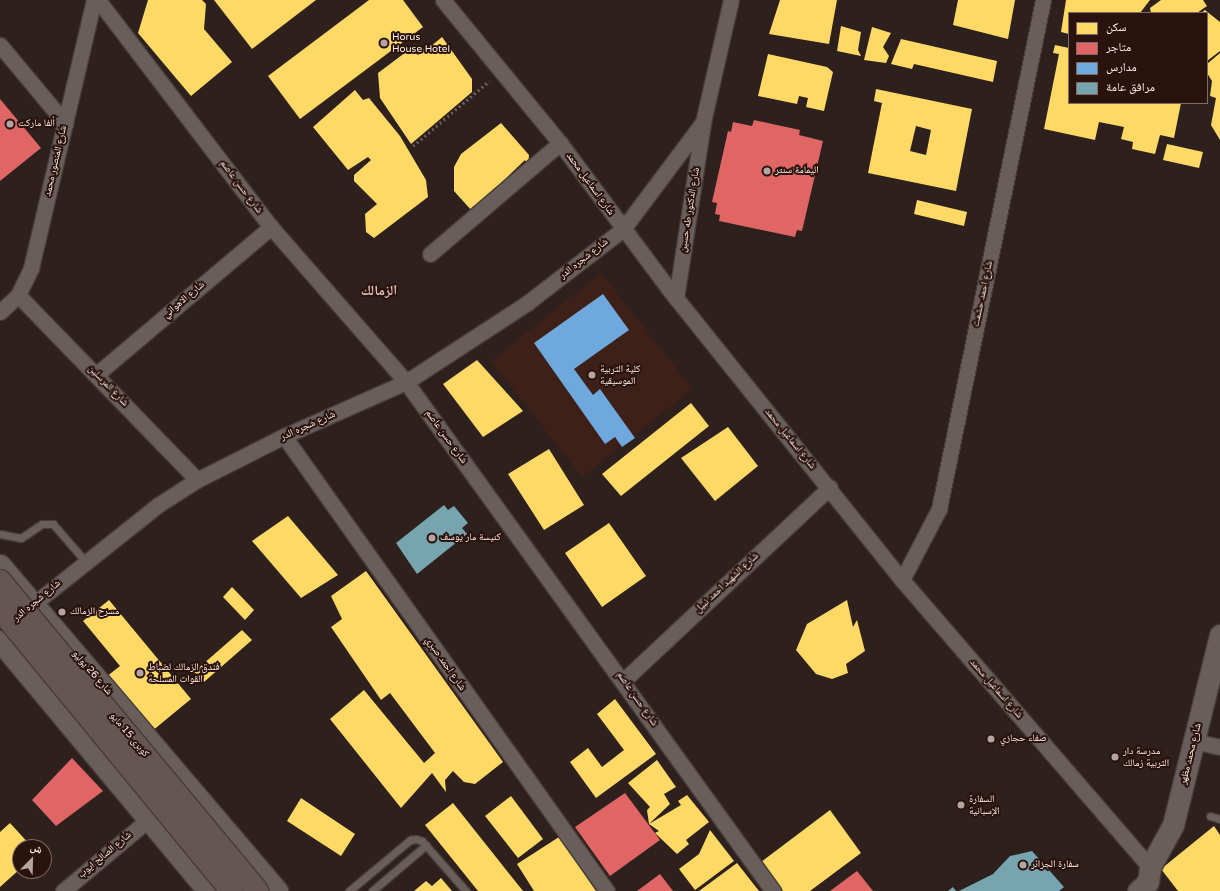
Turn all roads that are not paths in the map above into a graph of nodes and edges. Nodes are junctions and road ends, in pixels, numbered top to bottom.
1 (94, 0) edge
2 (98, 0) edge
3 (443, 0) edge
4 (731, 0) edge
5 (1043, 0) edge
6 (0, 45) edge
7 (703, 122) junction
8 (65, 123) junction
9 (560, 143) junction
10 (271, 227) junction
11 (623, 229) junction
12 (430, 254) dead end
13 (672, 293) junction
14 (18, 295) junction
15 (0, 312) edge
16 (97, 374) junction
17 (406, 382) junction
18 (284, 436) junction
19 (197, 480) junction
20 (830, 487) junction
21 (0, 534) edge
22 (86, 562) junction
23 (0, 565) edge
24 (902, 580) junction
25 (0, 581) edge
26 (33, 604) junction
27 (0, 609) edge
28 (0, 633) edge
29 (1220, 635) edge
30 (0, 641) edge
31 (624, 680) junction
32 (1194, 741) junction
33 (1220, 747) edge
34 (1210, 816) dead end
35 (1220, 819) edge
36 (148, 820) junction
37 (426, 845) junction
38 (1150, 867) junction
39 (63, 891) edge
40 (208, 891) edge
41 (232, 891) edge
42 (257, 891) edge
43 (277, 891) edge
44 (349, 891) edge
45 (372, 891) edge
46 (466, 891) edge
47 (607, 891) edge
48 (773, 891) edge
49 (1138, 891) edge

1 - 8 street, شارع المنصور محمد
2 - 10 street, شارع حسن عاصم
3 - 9 street, شارع اسماعيل محمد
4 - 7 street, شارع الدكتور طه حسين
5 - 24 street, شارع احمد حشمت
6 - 8 street
7 - 11 street, شارع الدكتور طه حسين
7 - 13 street, شارع الدكتور طه حسين
8 - 14 street, شارع المنصور محمد
9 - 11 street, شارع اسماعيل محمد
9 - 12 street
10 - 16 street, شارع الاهواني
10 - 17 street, شارع حسن عاصم
11 - 13 street, شارع اسماعيل محمد
11 - 17 street, شارع شجره الدر
13 - 20 street, شارع اسماعيل محمد
14 - 15 street, شارع المنصور محمد
14 - 16 street, شارع المرسلين
16 - 19 street, شارع المرسلين
17 - 18 street, شارع شجره الدر
17 - 31 street, شارع حسن عاصم
18 - 19 street, شارع شجره الدر
18 - 47 street, شارع احمد صبري
19 - 22 street, شارع شجره الدر
20 - 24 street, شارع اسماعيل محمد
20 - 31 street, شارع الشهيد احمد نبيل
21 - 22 lane
22 - 26 street, شارع شجره الدر
23 - 26 street, شارع 26 يوليو
24 - 38 street, شارع اسماعيل محمد
25 - 42 highway, كوبرى 15 مايو, bridge
26 - 28 street, شارع شجره الدر
26 - 43 street, شارع 26 يوليو
27 - 41 highway, كوبرى 15 مايو, bridge
29 - 32 street, شارع محمد مظهر
30 - 36 street
31 - 48 street, شارع حسن عاصم
32 - 33 street
32 - 38 street, شارع محمد مظهر
34 - 35 lane
36 - 39 street, شارع الصالح ايوب
36 - 40 street
37 - 44 lane
37 - 45 lane
37 - 46 lane
38 - 49 street, شارع محمد مظهر

